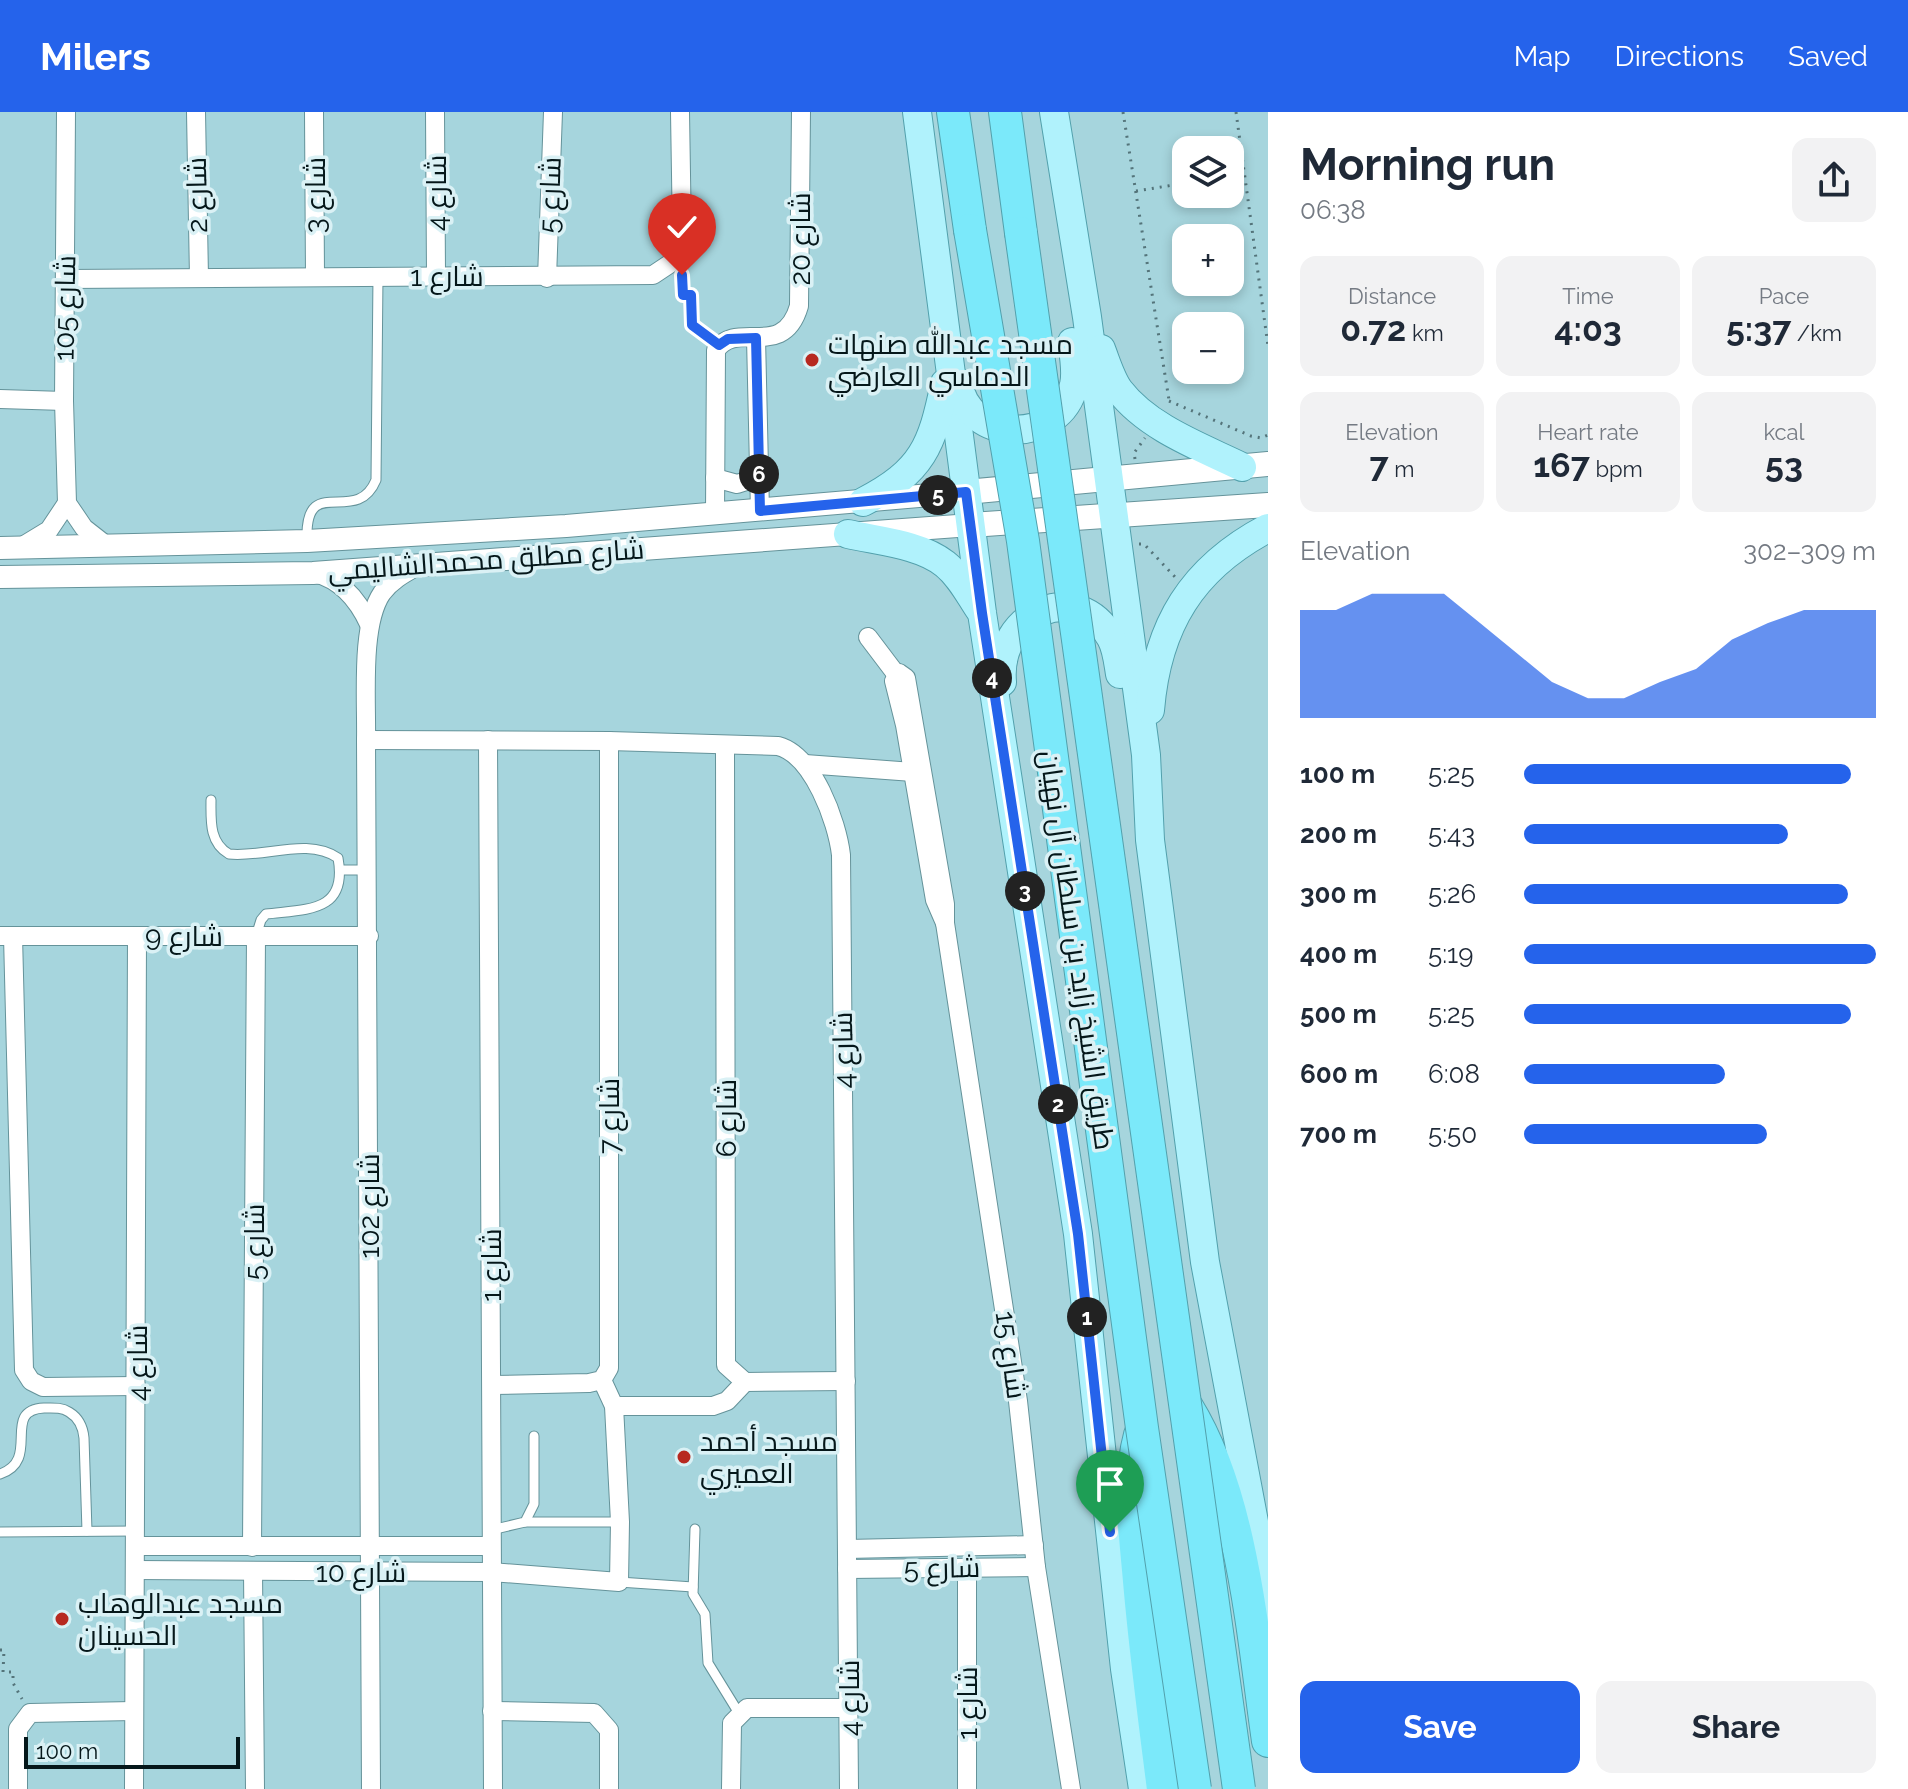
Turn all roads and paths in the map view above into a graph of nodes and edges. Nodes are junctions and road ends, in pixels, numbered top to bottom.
1 (66, 112) edge
2 (196, 112) edge
3 (314, 112) edge
4 (435, 112) edge
5 (553, 112) edge
6 (680, 112) edge
7 (801, 112) edge
8 (917, 112) edge
9 (953, 112) edge
10 (1005, 112) edge
11 (1051, 112) edge
12 (1123, 112) edge
13 (1236, 112) edge
14 (1245, 173) joint
15 (1172, 185) edge
16 (1136, 191) junction
17 (671, 263) junction
18 (436, 275) junction
19 (378, 276) junction
20 (315, 277) junction
21 (199, 278) junction
22 (547, 278) junction
23 (66, 279) junction
24 (1087, 317) junction
25 (756, 338) junction
26 (719, 345) junction
27 (1268, 346) edge
28 (949, 362) junction
29 (0, 399) edge
30 (1169, 400) dead end
31 (64, 401) junction
32 (1255, 465) edge
33 (759, 477) junction
34 (715, 478) junction
35 (1109, 479) junction
36 (966, 492) junction
37 (863, 502) junction
38 (67, 503) junction
39 (1268, 505) edge
40 (760, 511) junction
41 (715, 515) junction
42 (1114, 516) junction
43 (971, 525) junction
44 (566, 526) junction
45 (1268, 528) edge
46 (848, 534) junction
47 (307, 541) junction
48 (107, 546) junction
49 (11, 548) edge
50 (566, 555) junction
51 (416, 567) junction
52 (313, 573) junction
53 (0, 577) edge
54 (982, 613) junction
55 (369, 624) junction
56 (868, 637) dead end
57 (896, 674) junction
58 (366, 740) junction
59 (488, 740) junction
60 (609, 741) junction
61 (725, 745) junction
62 (1146, 755) junction
63 (805, 764) junction
64 (913, 772) junction
65 (211, 800) dead end
66 (1150, 840) junction
67 (1021, 868) junction
68 (340, 870) junction
69 (368, 870) junction
70 (945, 923) junction
71 (6, 936) edge
72 (137, 936) junction
73 (256, 936) junction
74 (369, 936) junction
75 (602, 1380) junction
76 (846, 1381) junction
77 (745, 1382) junction
78 (492, 1385) junction
79 (136, 1386) junction
80 (66, 1387) junction
81 (1183, 1401) junction
82 (614, 1406) junction
83 (65, 1410) junction
84 (1142, 1428) junction
85 (534, 1436) dead end
86 (0, 1474) edge
87 (525, 1522) junction
88 (620, 1522) junction
89 (695, 1529) dead end
90 (87, 1531) junction
91 (0, 1532) edge
92 (136, 1538) junction
93 (491, 1538) junction
94 (1034, 1545) junction
95 (252, 1547) junction
96 (369, 1548) junction
97 (847, 1549) junction
98 (1036, 1567) junction
99 (967, 1568) junction
100 (847, 1569) junction
101 (136, 1570) junction
102 (253, 1571) junction
103 (369, 1572) junction
104 (491, 1572) junction
105 (619, 1582) junction
106 (693, 1587) junction
107 (1268, 1617) edge
108 (0, 1650) edge
109 (849, 1708) junction
110 (133, 1711) junction
111 (492, 1711) junction
112 (30, 1713) junction
113 (740, 1715) junction
114 (1268, 1741) edge
115 (18, 1789) edge
116 (134, 1789) edge
117 (255, 1789) edge
118 (371, 1789) edge
119 (493, 1789) edge
120 (609, 1789) edge
121 (731, 1789) edge
122 (849, 1789) edge
123 (967, 1789) edge
124 (1071, 1789) edge
125 (1143, 1789) edge
126 (1163, 1789) edge
127 (1195, 1789) edge
128 (1239, 1789) edge

1 - 23 street, شارع 105
2 - 21 street, شارع 2
3 - 20 street, شارع 3
4 - 18 street, شارع 4
5 - 22 street, شارع 5
6 - 17 street
7 - 25 street, شارع 20
8 - 11 main road
8 - 28 main road, طريق الشيخ زايد بن سلطان آل نهيان
9 - 84 highway, طريق الشيخ زايد بن سلطان آل نهيان, bridge
10 - 81 highway, طريق الشيخ زايد بن سلطان آل نهيان, bridge
11 - 24 main road
12 - 16 path
13 - 14 path
14 - 27 path
15 - 16 path
16 - 30 path
17 - 22 street, شارع 1
17 - 26 path
18 - 19 street, شارع 1
18 - 22 street, شارع 1
19 - 20 street, شارع 1
19 - 47 lane
20 - 21 street, شارع 1
21 - 23 street, شارع 1
23 - 31 street, شارع 105
24 - 32 main road
24 - 35 main road
25 - 26 street, شارع 20
25 - 33 street
26 - 34 street
28 - 36 main road, طريق الشيخ زايد بن سلطان آل نهيان
28 - 37 main road
29 - 31 street
31 - 38 street, شارع 105
32 - 35 main road
33 - 34 street
33 - 40 street
34 - 41 street
35 - 36 main road
35 - 42 main road
36 - 37 street, شارع مطلق محمدالشاليمي
36 - 43 main road, طريق الشيخ زايد بن سلطان آل نهيان
37 - 40 street, شارع مطلق محمدالشاليمي
38 - 48 street
38 - 49 street
39 - 42 main road
40 - 41 street, شارع مطلق محمدالشاليمي
41 - 44 street, شارع مطلق محمدالشاليمي
42 - 43 main road
42 - 62 main road
43 - 46 street, شارع مطلق محمدالشاليمي
43 - 54 main road, طريق الشيخ زايد بن سلطان آل نهيان
44 - 47 street, شارع مطلق محمدالشاليمي
44 - 50 street
45 - 62 main road
46 - 50 street, شارع مطلق محمدالشاليمي
46 - 54 main road
47 - 48 street, شارع مطلق محمدالشاليمي
48 - 49 street, شارع مطلق محمدالشاليمي
50 - 51 street, شارع مطلق محمدالشاليمي
51 - 52 street, شارع مطلق محمدالشاليمي
51 - 55 street, شارع 102
52 - 53 street, شارع مطلق محمدالشاليمي
52 - 55 street
54 - 67 main road, طريق الشيخ زايد بن سلطان آل نهيان
55 - 58 street, شارع 102
56 - 57 street
57 - 64 street, شارع 15
57 - 70 street, شارع 15
58 - 59 street
58 - 69 street, شارع 102
59 - 60 street
59 - 78 street, شارع 1
60 - 61 street
60 - 75 street, شارع 7
61 - 63 street
61 - 77 street, شارع 6
62 - 66 main road
63 - 64 street
63 - 76 street, شارع 4
64 - 70 street, شارع 15
65 - 68 lane
66 - 67 main road
66 - 107 main road
67 - 125 main road, طريق الشيخ زايد بن سلطان آل نهيان
68 - 69 lane
68 - 73 lane
69 - 74 street, شارع 102
70 - 94 street, شارع 15
71 - 72 street, شارع 9
71 - 80 street
72 - 73 street, شارع 9
72 - 79 street, شارع 4
73 - 74 street, شارع 9
73 - 95 street, شارع 5
74 - 96 street, شارع 102
75 - 78 street
75 - 82 street
76 - 77 street
76 - 97 street, شارع 4
77 - 82 street
78 - 93 street, شارع 1
79 - 80 street
79 - 92 street, شارع 4
80 - 83 lane
81 - 114 highway, bridge
81 - 128 highway, طريق الشيخ زايد بن سلطان آل نهيان, bridge
82 - 88 street
83 - 86 lane
83 - 90 lane
84 - 126 highway
84 - 127 highway, طريق الشيخ زايد بن سلطان آل نهيان, bridge
85 - 87 lane
87 - 88 lane
87 - 93 lane
88 - 105 street
89 - 106 lane
90 - 91 lane
90 - 92 lane
92 - 95 street, شارع 10
92 - 101 street, شارع 4
93 - 96 street, شارع 10
93 - 104 street, شارع 1
94 - 97 street, شارع 5
94 - 98 street, شارع 15
95 - 96 street, شارع 10
96 - 103 street, شارع 102
97 - 100 street, شارع 4
98 - 99 street, شارع 5
98 - 124 street, شارع 15
99 - 100 street, شارع 5
99 - 123 street, شارع 1
100 - 109 street, شارع 4
101 - 102 street, شارع 10
101 - 110 street, شارع 4
102 - 103 street, شارع 10
102 - 117 street
103 - 104 street, شارع 10
103 - 118 street, شارع 102
104 - 105 street, شارع 10
104 - 111 street, شارع 1
105 - 106 lane
106 - 113 lane
108 - 112 path
109 - 113 street
109 - 122 street, شارع 4
110 - 112 street
110 - 116 street, شارع 4
111 - 119 street, شارع 1
111 - 120 street
112 - 115 street
113 - 121 street

